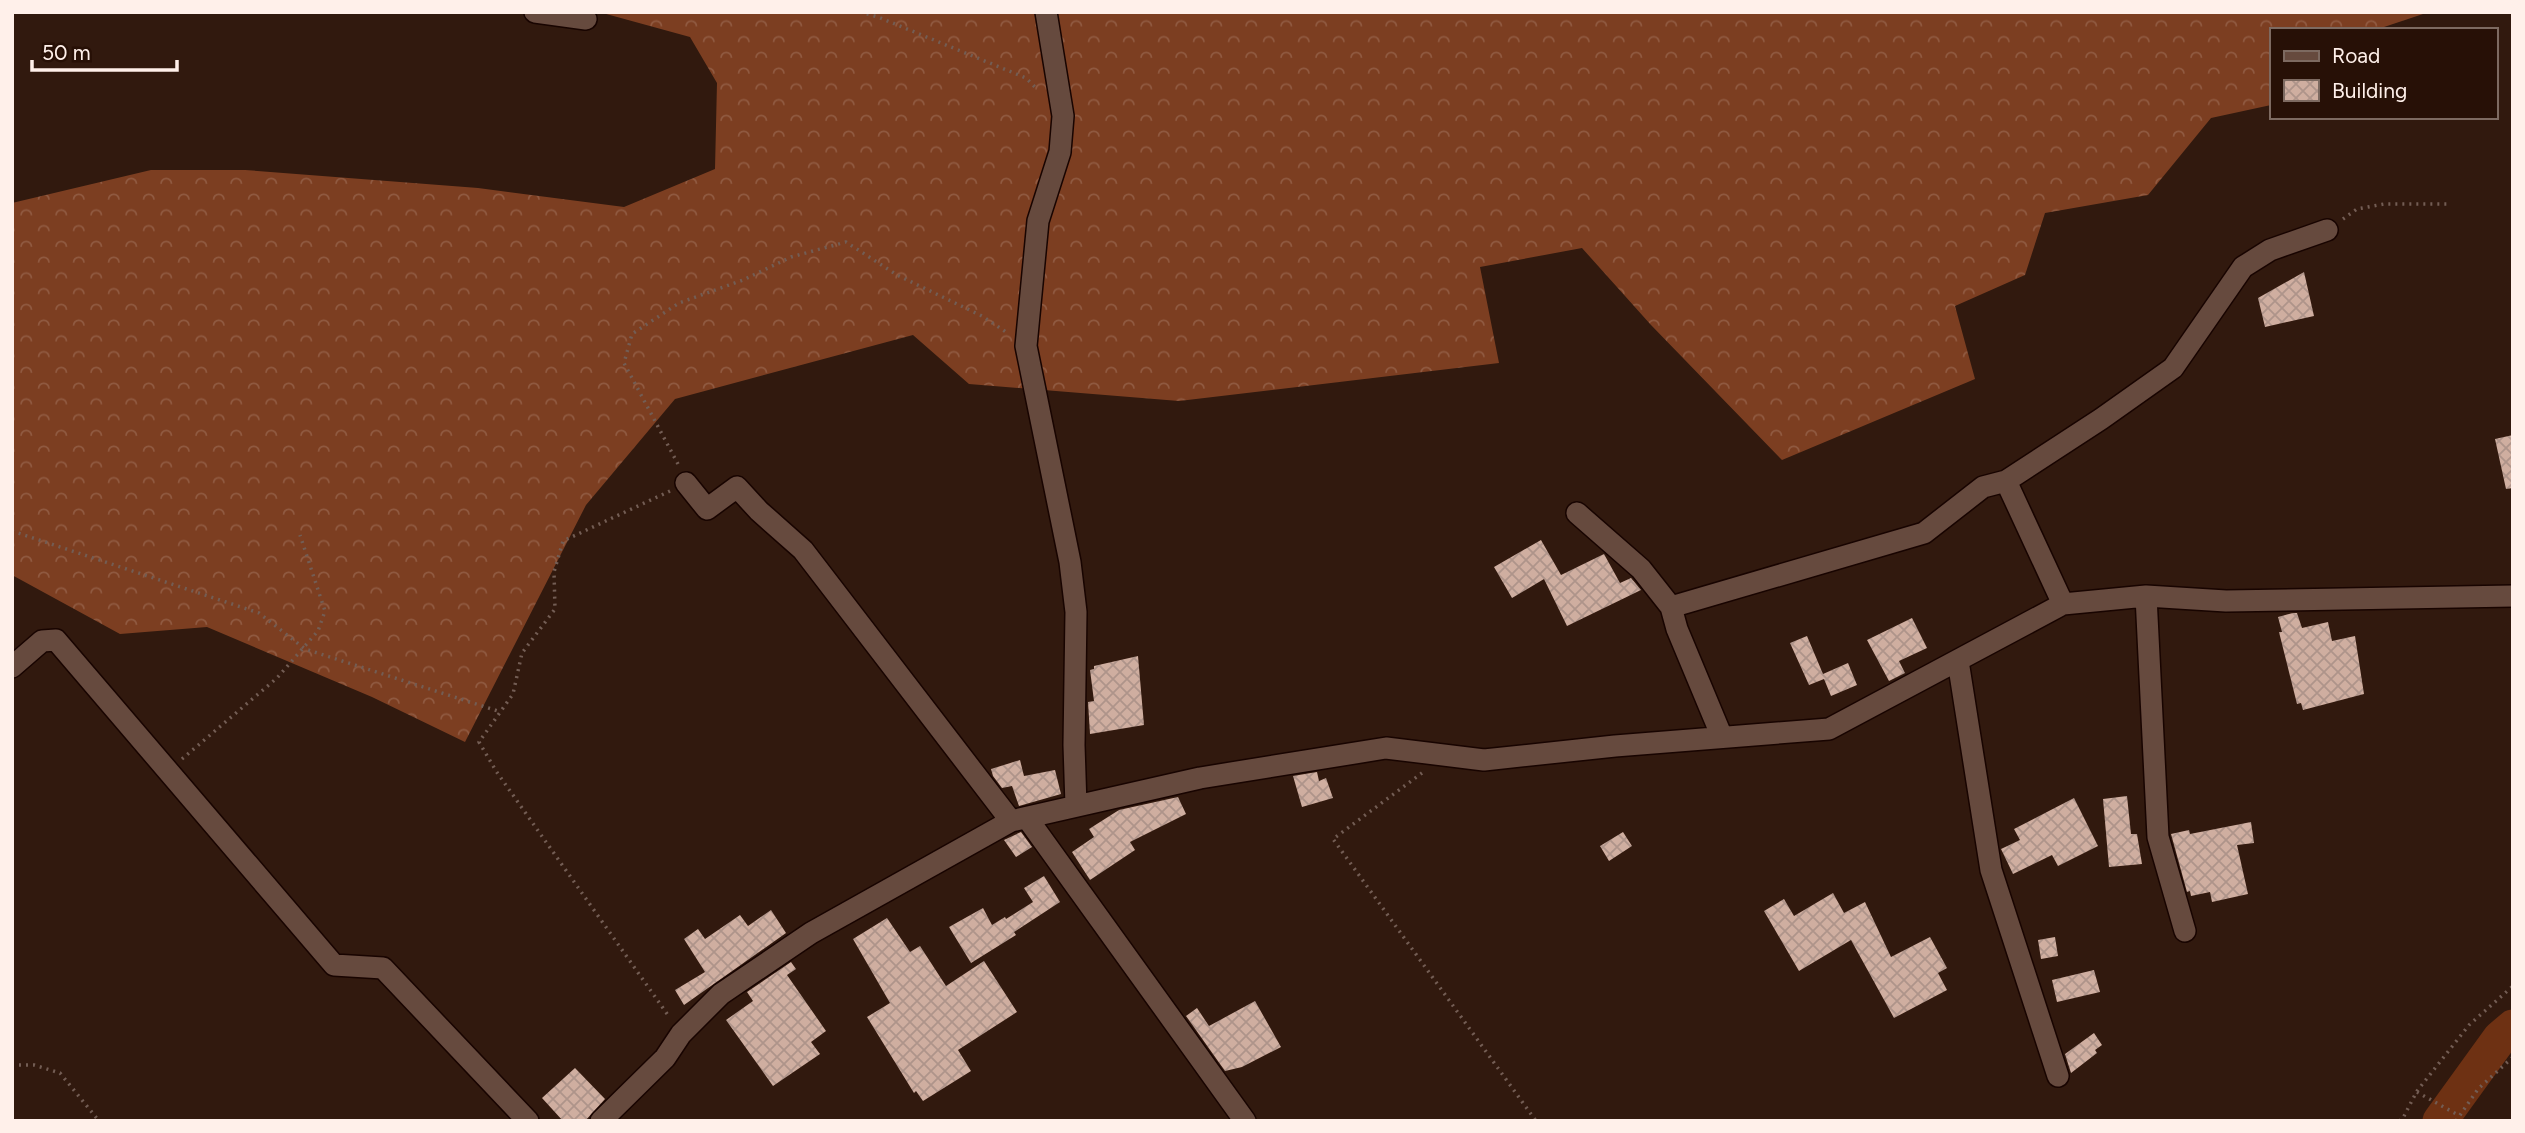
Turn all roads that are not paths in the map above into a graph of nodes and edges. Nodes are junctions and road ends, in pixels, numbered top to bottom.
1 (535, 12) edge
2 (1046, 12) edge
3 (586, 19) dead end
4 (2327, 230) road end
5 (2006, 481) junction
6 (686, 483) road end
7 (1577, 513) dead end
8 (2146, 596) junction
9 (2513, 596) edge
10 (2063, 604) junction
11 (1671, 607) junction
12 (1958, 661) junction
13 (12, 667) edge
14 (1723, 737) junction
15 (1076, 806) junction
16 (1019, 819) junction
17 (2185, 931) dead end
18 (2058, 1076) dead end
19 (528, 1121) edge
20 (601, 1121) edge
21 (1245, 1121) edge

1 - 3 street
2 - 15 street
4 - 5 street
5 - 10 street
5 - 11 street
6 - 16 street
7 - 11 street
8 - 9 street
8 - 10 street
8 - 17 street
10 - 12 street
11 - 14 street
12 - 14 street
12 - 18 street
13 - 19 street
14 - 15 street
15 - 16 street
16 - 20 street
16 - 21 street

